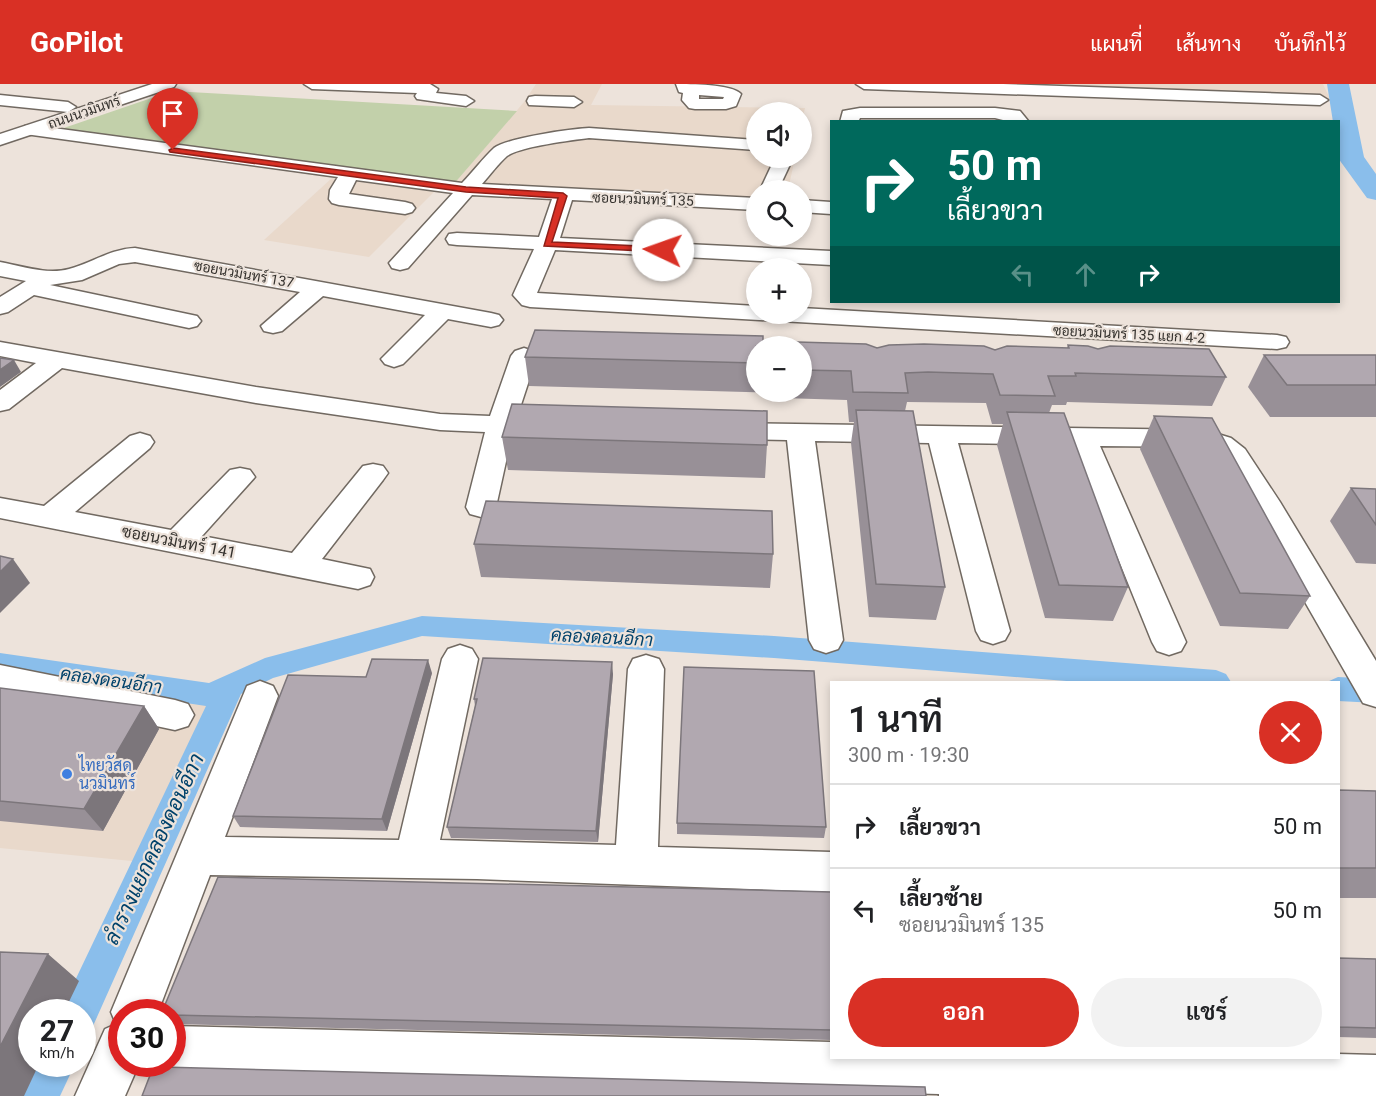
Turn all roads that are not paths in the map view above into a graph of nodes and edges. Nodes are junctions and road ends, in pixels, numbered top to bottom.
1 (139, 84) edge
2 (168, 84) edge
3 (312, 84) edge
4 (560, 84) edge
5 (864, 84) edge
6 (1230, 84) edge
7 (1072, 90) junction
8 (581, 99) dead end
9 (0, 100) edge
10 (466, 100) dead end
11 (68, 107) junction
12 (974, 107) dead end
13 (1075, 108) dead end
14 (1027, 115) edge
15 (849, 120) edge
16 (0, 129) edge
17 (31, 130) junction
18 (0, 140) edge
19 (746, 144) edge
20 (350, 174) junction
21 (466, 189) junction
22 (563, 196) junction
23 (746, 204) edge
24 (812, 207) edge
25 (405, 208) dead end
26 (830, 208) edge
27 (457, 239) dead end
28 (547, 244) junction
29 (830, 258) edge
30 (400, 263) dead end
31 (0, 269) edge
32 (40, 282) junction
33 (319, 288) junction
34 (0, 307) edge
35 (443, 311) junction
36 (491, 320) dead end
37 (189, 321) dead end
38 (762, 325) edge
39 (982, 325) edge
40 (273, 326) dead end
41 (1079, 331) junction
42 (1277, 342) dead end
43 (0, 349) edge
44 (524, 356) edge
45 (1086, 358) edge
46 (57, 359) junction
47 (394, 359) dead end
48 (0, 403) edge
49 (500, 426) junction
50 (576, 428) edge
51 (694, 430) edge
52 (800, 432) junction
53 (941, 434) junction
54 (1082, 436) junction
55 (140, 442) dead end
56 (372, 473) dead end
57 (240, 477) dead end
58 (481, 507) dead end
59 (0, 508) edge
60 (50, 518) junction
61 (178, 542) junction
62 (299, 566) junction
63 (358, 577) dead end
64 (993, 631) dead end
65 (826, 640) dead end
66 (1169, 642) dead end
67 (460, 659) dead end
68 (646, 669) dead end
69 (0, 679) edge
70 (1372, 686) edge
71 (260, 696) dead end
72 (175, 715) dead end
73 (198, 856) junction
74 (415, 859) junction
75 (636, 865) junction
76 (830, 872) edge
77 (141, 999) edge
78 (186, 1050) edge
79 (959, 1074) edge
80 (108, 1077) edge
81 (1376, 1080) edge
82 (100, 1096) edge

1 - 11 street, ถนนนวมินทร์
2 - 17 street, ถนนนวมินทร์
3 - 10 street
4 - 8 street
5 - 7 street
6 - 7 street
7 - 13 street
9 - 11 street
11 - 16 street, ถนนนวมินทร์
12 - 14 street
14 - 15 street
17 - 18 street, ถนนนวมินทร์
17 - 20 street, ซอยนวมินทร์ 135
19 - 21 street
20 - 21 street, ซอยนวมินทร์ 135
20 - 25 street
21 - 22 street, ซอยนวมินทร์ 135
21 - 30 street
22 - 23 street, ซอยนวมินทร์ 135
22 - 28 street
24 - 26 street
27 - 28 street
28 - 29 street
28 - 38 street, ซอยนวมินทร์ 135 แยก 4-2
31 - 32 street, ซอยนวมินทร์ 137
32 - 33 street, ซอยนวมินทร์ 137
32 - 34 street
32 - 37 street
33 - 35 street, ซอยนวมินทร์ 137
33 - 40 street
35 - 36 street, ซอยนวมินทร์ 137
35 - 47 street
38 - 39 street, ซอยนวมินทร์ 135 แยก 4-2
39 - 41 street, ซอยนวมินทร์ 135 แยก 4-2
41 - 42 street, ซอยนวมินทร์ 135 แยก 4-2
41 - 45 street
43 - 46 street
44 - 49 street
46 - 48 street
46 - 49 street
49 - 50 street
49 - 58 street
51 - 52 street
52 - 53 street
52 - 65 street
53 - 54 street
53 - 64 street
54 - 66 street
54 - 70 street
55 - 60 street
56 - 62 street
57 - 61 street
59 - 60 street, ซอยนวมินทร์ 141
60 - 61 street, ซอยนวมินทร์ 141
61 - 62 street, ซอยนวมินทร์ 141
62 - 63 street, ซอยนวมินทร์ 141
67 - 74 street
68 - 75 street
69 - 72 street
71 - 73 street
73 - 74 street
73 - 77 street
74 - 75 street
75 - 76 street
78 - 79 street
79 - 81 street
80 - 82 street

